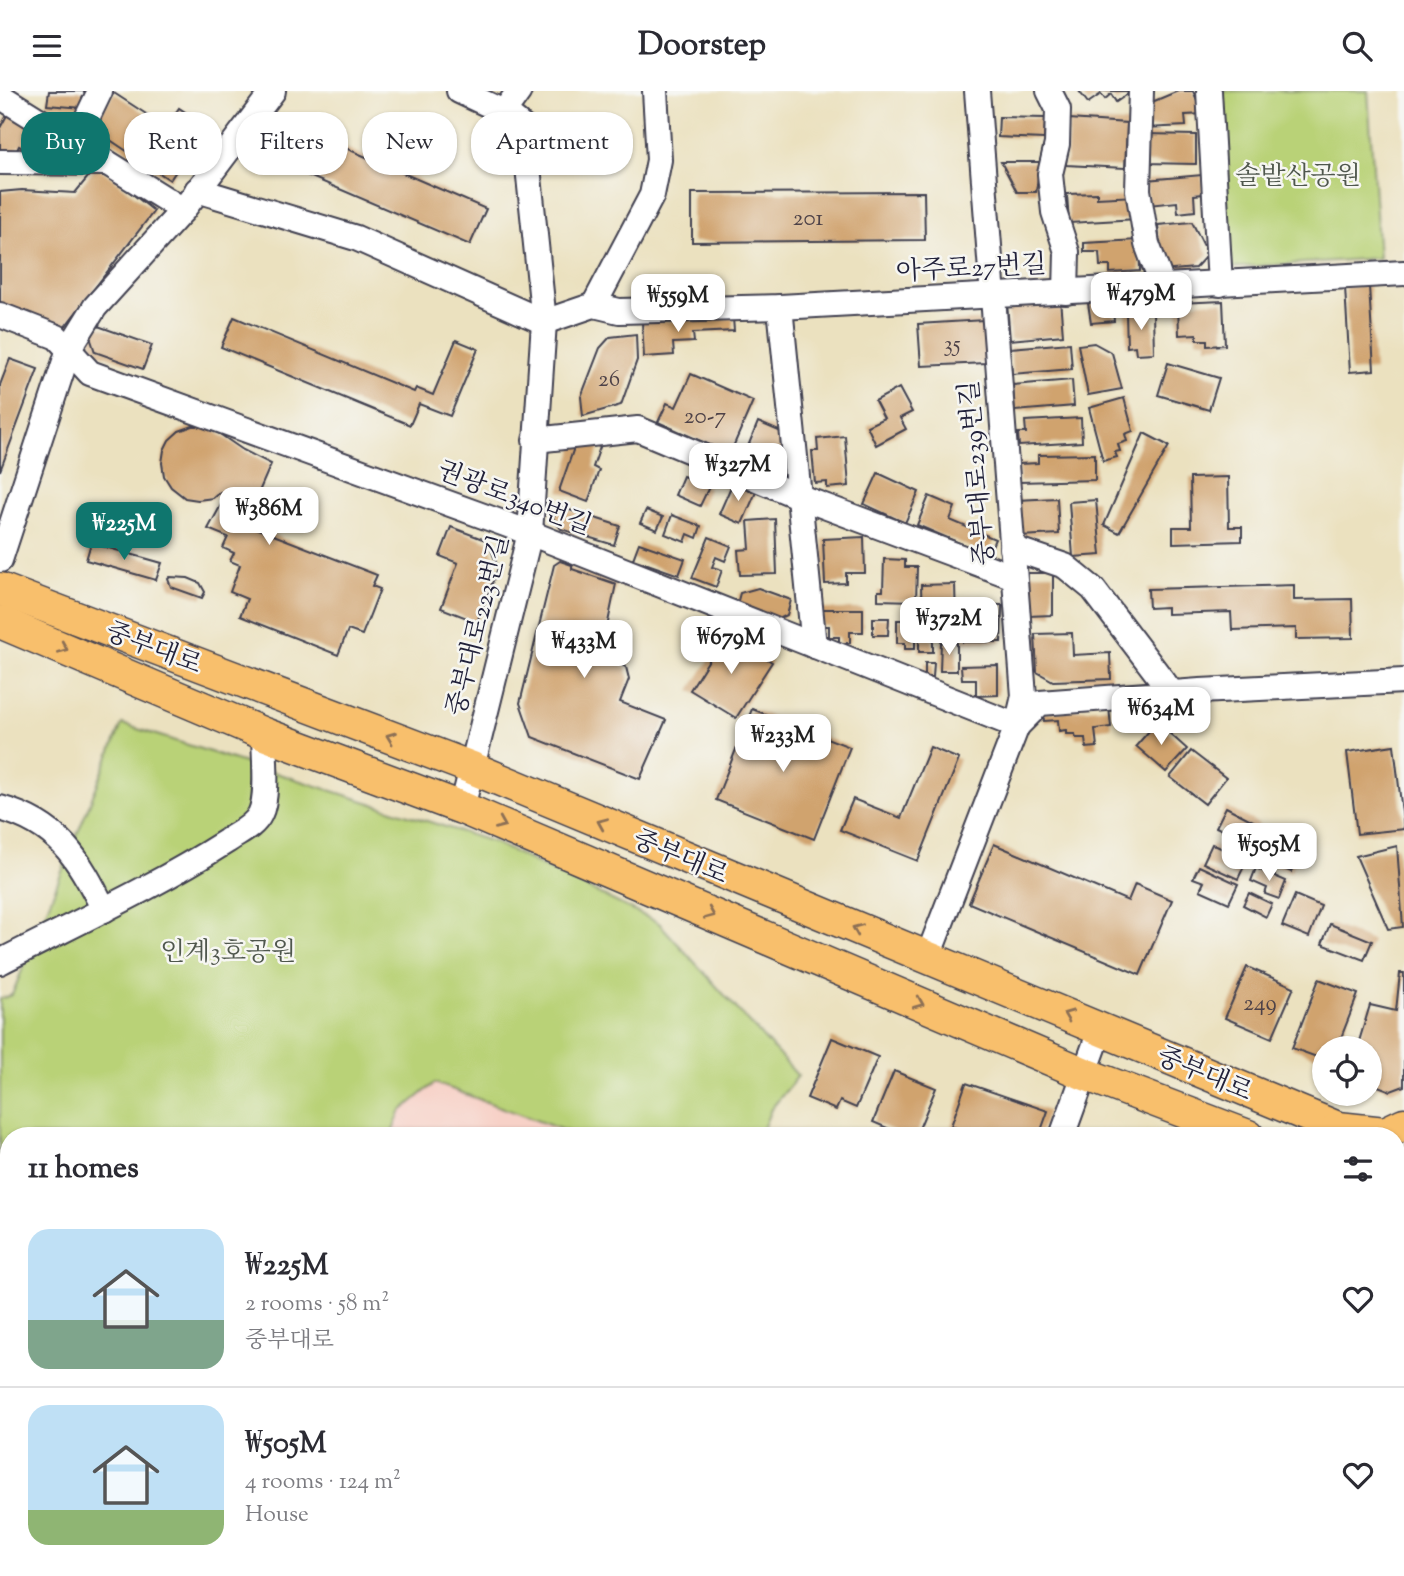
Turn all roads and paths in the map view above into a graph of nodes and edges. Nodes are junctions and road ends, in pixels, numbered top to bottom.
1 (100, 91) edge
2 (274, 91) edge
3 (459, 91) edge
4 (519, 91) edge
5 (655, 91) edge
6 (977, 91) edge
7 (1049, 91) edge
8 (1141, 91) edge
9 (1209, 91) edge
10 (90, 112) edge
11 (504, 112) joint
12 (0, 162) edge
13 (21, 162) edge
14 (110, 164) edge
15 (529, 175) edge
16 (190, 200) junction
17 (1404, 273) edge
18 (1220, 283) junction
19 (1163, 287) junction
20 (1066, 292) junction
21 (991, 296) junction
22 (594, 305) junction
23 (780, 307) junction
24 (0, 315) edge
25 (544, 322) junction
26 (69, 349) junction
27 (535, 440) junction
28 (800, 497) junction
29 (530, 533) junction
30 (1012, 548) junction
31 (0, 560) edge
32 (1014, 577) junction
33 (0, 589) edge
34 (0, 622) edge
35 (814, 646) junction
36 (1404, 681) edge
37 (1172, 693) junction
38 (1017, 726) junction
39 (264, 734) junction
40 (472, 768) junction
41 (462, 808) junction
42 (0, 809) edge
43 (104, 910) junction
44 (927, 959) junction
45 (0, 962) edge
46 (1101, 1028) junction
47 (1085, 1074) junction
48 (1065, 1127) edge
49 (1224, 1127) edge
50 (1336, 1127) edge

1 - 10 street
2 - 16 street
3 - 11 street
4 - 11 street
5 - 22 street
6 - 21 street, 중부대로239번길
7 - 20 street
8 - 19 street
9 - 18 street
12 - 13 street
14 - 16 street
15 - 25 street, 중부대로223번길
16 - 25 street
16 - 26 street
17 - 18 street, 아주로27번길
18 - 19 street, 아주로27번길
19 - 20 street, 아주로27번길
20 - 21 street, 아주로27번길
21 - 23 street, 아주로27번길
21 - 30 street, 중부대로239번길
22 - 23 street, 아주로27번길
22 - 25 street, 아주로27번길
23 - 28 street
24 - 26 street, 권광로340번길
25 - 27 street, 중부대로223번길
26 - 29 street, 권광로340번길
26 - 31 street
27 - 28 street
27 - 29 street, 중부대로223번길
28 - 32 street
28 - 35 street
29 - 35 street, 권광로340번길
29 - 40 street, 중부대로223번길
30 - 32 street, 중부대로239번길
30 - 37 street
32 - 38 street, 중부대로239번길
40 -> 33 main road, 중부대로
34 -> 39 main road, 중부대로
35 - 38 street, 권광로340번길
36 - 37 street
37 - 38 street
38 - 44 street, 중부대로239번길
39 - 41 main road, 중부대로
39 - 43 street
40 - 41 street, 중부대로223번길
44 -> 40 main road, 중부대로
41 -> 47 main road, 중부대로
42 - 43 street
43 - 45 street
46 -> 44 main road, 중부대로
46 - 47 street
46 - 50 main road, 중부대로
47 - 48 street
47 - 49 main road, 중부대로

